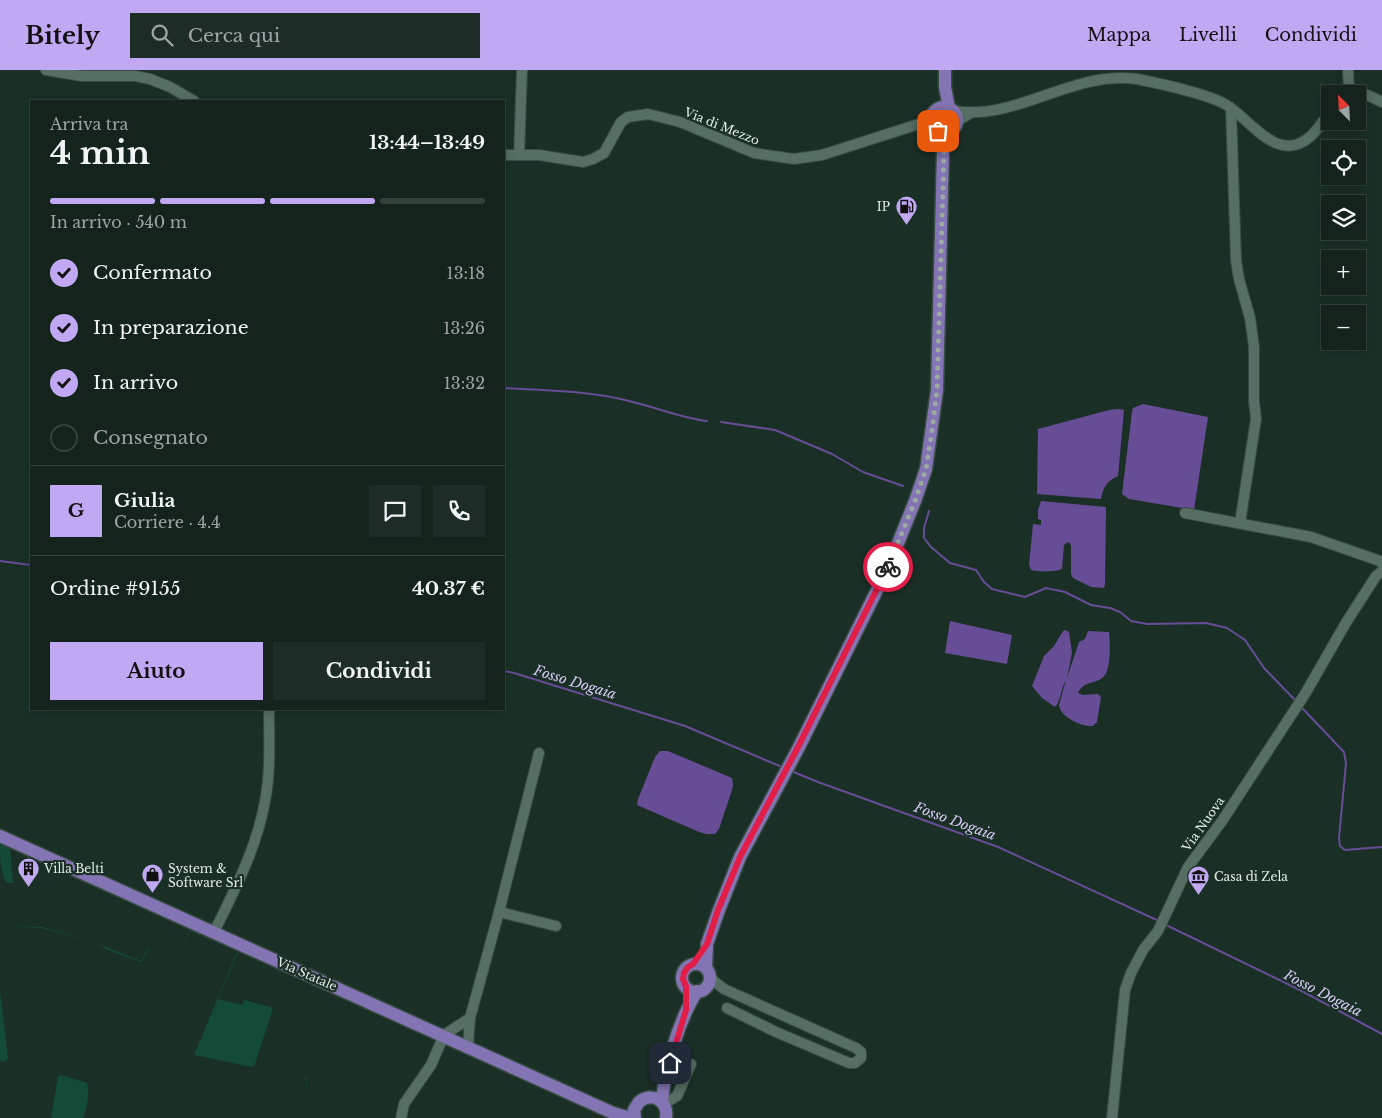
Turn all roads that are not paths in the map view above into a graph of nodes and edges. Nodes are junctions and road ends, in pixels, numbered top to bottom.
1 (46, 70) edge
2 (522, 70) edge
3 (945, 70) edge
4 (1348, 70) edge
5 (1348, 85) edge
6 (1366, 95) edge
7 (192, 100) edge
8 (1382, 102) edge
9 (1231, 109) junction
10 (943, 120) junction
11 (1321, 123) edge
12 (505, 155) edge
13 (519, 155) junction
14 (1185, 513) dead end
15 (1240, 523) junction
16 (1382, 564) edge
17 (1382, 570) edge
18 (269, 710) edge
19 (539, 753) dead end
20 (0, 836) edge
21 (499, 912) junction
22 (556, 926) dead end
23 (214, 932) junction
24 (700, 979) junction
25 (727, 1008) dead end
26 (783, 1016) junction
27 (466, 1021) junction
28 (776, 1032) junction
29 (444, 1035) junction
30 (463, 1044) junction
31 (691, 1064) dead end
32 (659, 1101) junction
33 (636, 1112) edge
34 (613, 1113) junction
35 (401, 1118) edge
36 (631, 1118) edge
37 (666, 1118) edge
38 (1112, 1118) edge

1 - 7 street
2 - 13 street
3 - 10 main road
4 - 5 street
6 - 8 street
9 - 10 street
9 - 11 street
9 - 15 street
10 - 13 street, Via di Mezzo
10 - 24 main road
12 - 13 street, Via di Mezzo
14 - 15 street
15 - 16 street
17 - 38 street, Via Nuova
18 - 23 street
19 - 21 street
20 - 23 main road, Via Statale
21 - 22 street
21 - 27 street
23 - 29 main road, Via Statale
24 - 26 street
24 - 32 main road
25 - 28 street
26 - 28 street
26 - 28 street
27 - 29 street
27 - 30 street
29 - 30 main road, Via Statale
29 - 35 street
30 - 34 main road, Via Statale
31 - 32 street
32 - 33 main road
32 - 37 main road
33 - 34 main road
34 - 36 main road, Via Statale

